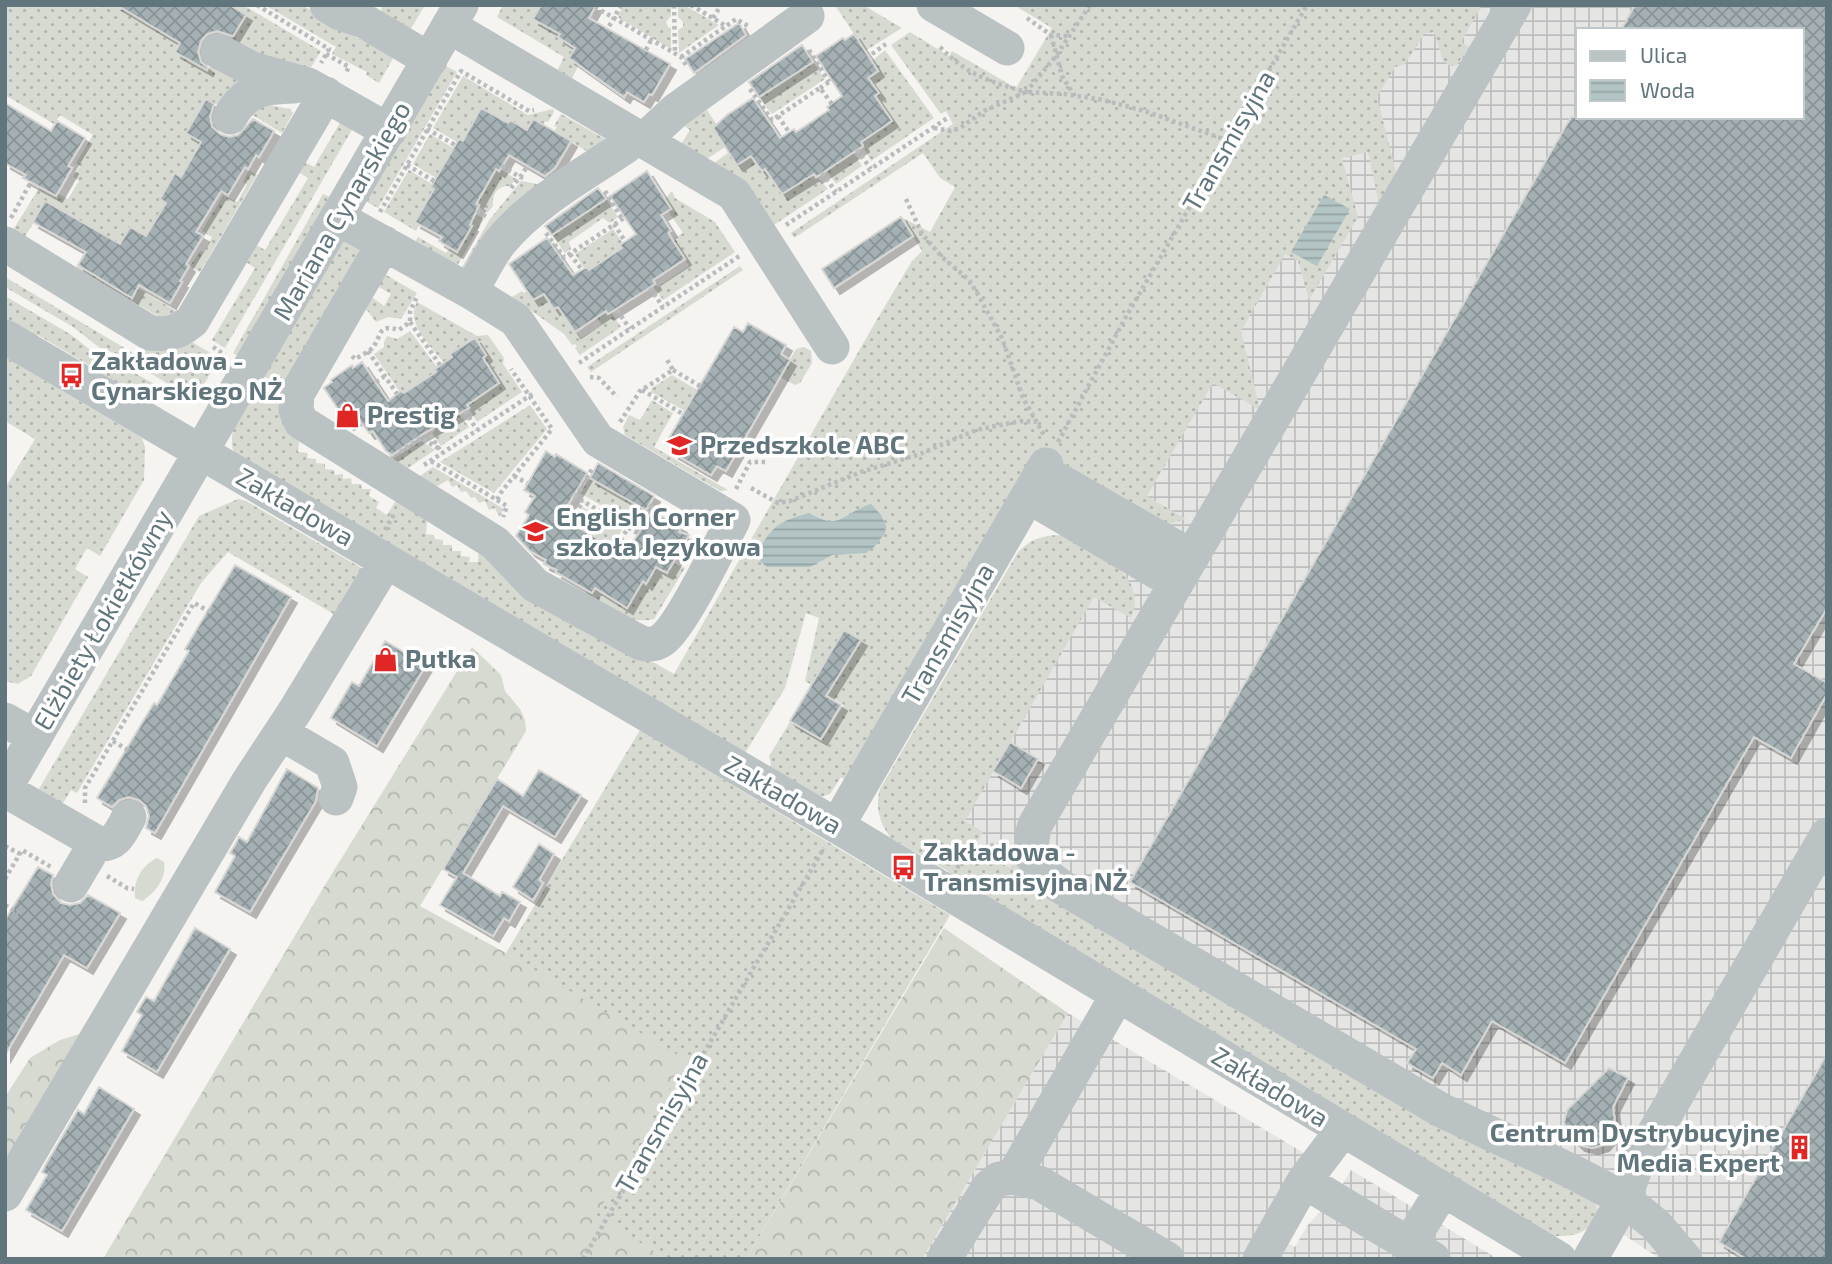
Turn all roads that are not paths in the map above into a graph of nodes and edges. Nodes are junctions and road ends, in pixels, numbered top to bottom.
1 (327, 5) edge
2 (934, 5) edge
3 (1514, 5) edge
4 (455, 16) edge
5 (791, 27) road end
6 (1007, 48) dead end
7 (218, 51) dead end
8 (430, 60) junction
9 (317, 90) junction
10 (230, 117) dead end
11 (389, 131) junction
12 (634, 144) junction
13 (338, 218) junction
14 (382, 227) junction
15 (5, 244) edge
16 (471, 292) junction
17 (5, 337) edge
18 (832, 347) dead end
19 (201, 453) junction
20 (380, 557) junction
21 (1184, 570) junction
22 (20, 728) edge
23 (281, 733) junction
24 (5, 789) edge
25 (336, 798) dead end
26 (129, 817) dead end
27 (837, 826) junction
28 (1827, 835) edge
29 (86, 837) junction
30 (71, 885) dead end
31 (1116, 996) junction
32 (1342, 1131) junction
33 (1013, 1177) junction
34 (1304, 1181) junction
35 (1443, 1189) junction
36 (5, 1194) edge
37 (1624, 1199) junction
38 (1421, 1252) edge
39 (944, 1259) edge
40 (1167, 1259) edge
41 (1260, 1259) edge
42 (1559, 1259) edge
43 (1590, 1259) edge
44 (1685, 1259) edge

1 - 8 street
2 - 6 street
3 - 21 street
4 - 8 street, Mariana Cynarskiego
4 - 12 street
5 - 12 street
7 - 9 street
8 - 11 street, Mariana Cynarskiego
9 - 10 street
9 - 11 street
9 - 15 street
11 - 13 street, Mariana Cynarskiego
12 - 16 street
12 - 18 street
13 - 14 street
13 - 19 street, Mariana Cynarskiego
14 - 16 street
14 - 16 street
17 - 19 street, Zakładowa
19 - 20 street, Zakładowa
19 - 22 street, Elżbiety Łokietkówny
20 - 23 street
20 - 27 street, Zakładowa
21 - 27 street, Transmisyjna
21 - 37 street
22 - 24 street, Elżbiety Łokietkówny
23 - 25 street
23 - 36 street
24 - 29 street
26 - 29 street
27 - 31 street, Zakładowa
28 - 37 street
29 - 30 street
31 - 32 street, Zakładowa
31 - 33 street
32 - 34 street
32 - 35 street, Zakładowa
33 - 39 street
33 - 40 street
34 - 38 street
34 - 41 street
35 - 38 street
35 - 42 street, Zakładowa
37 - 43 street
37 - 44 street

